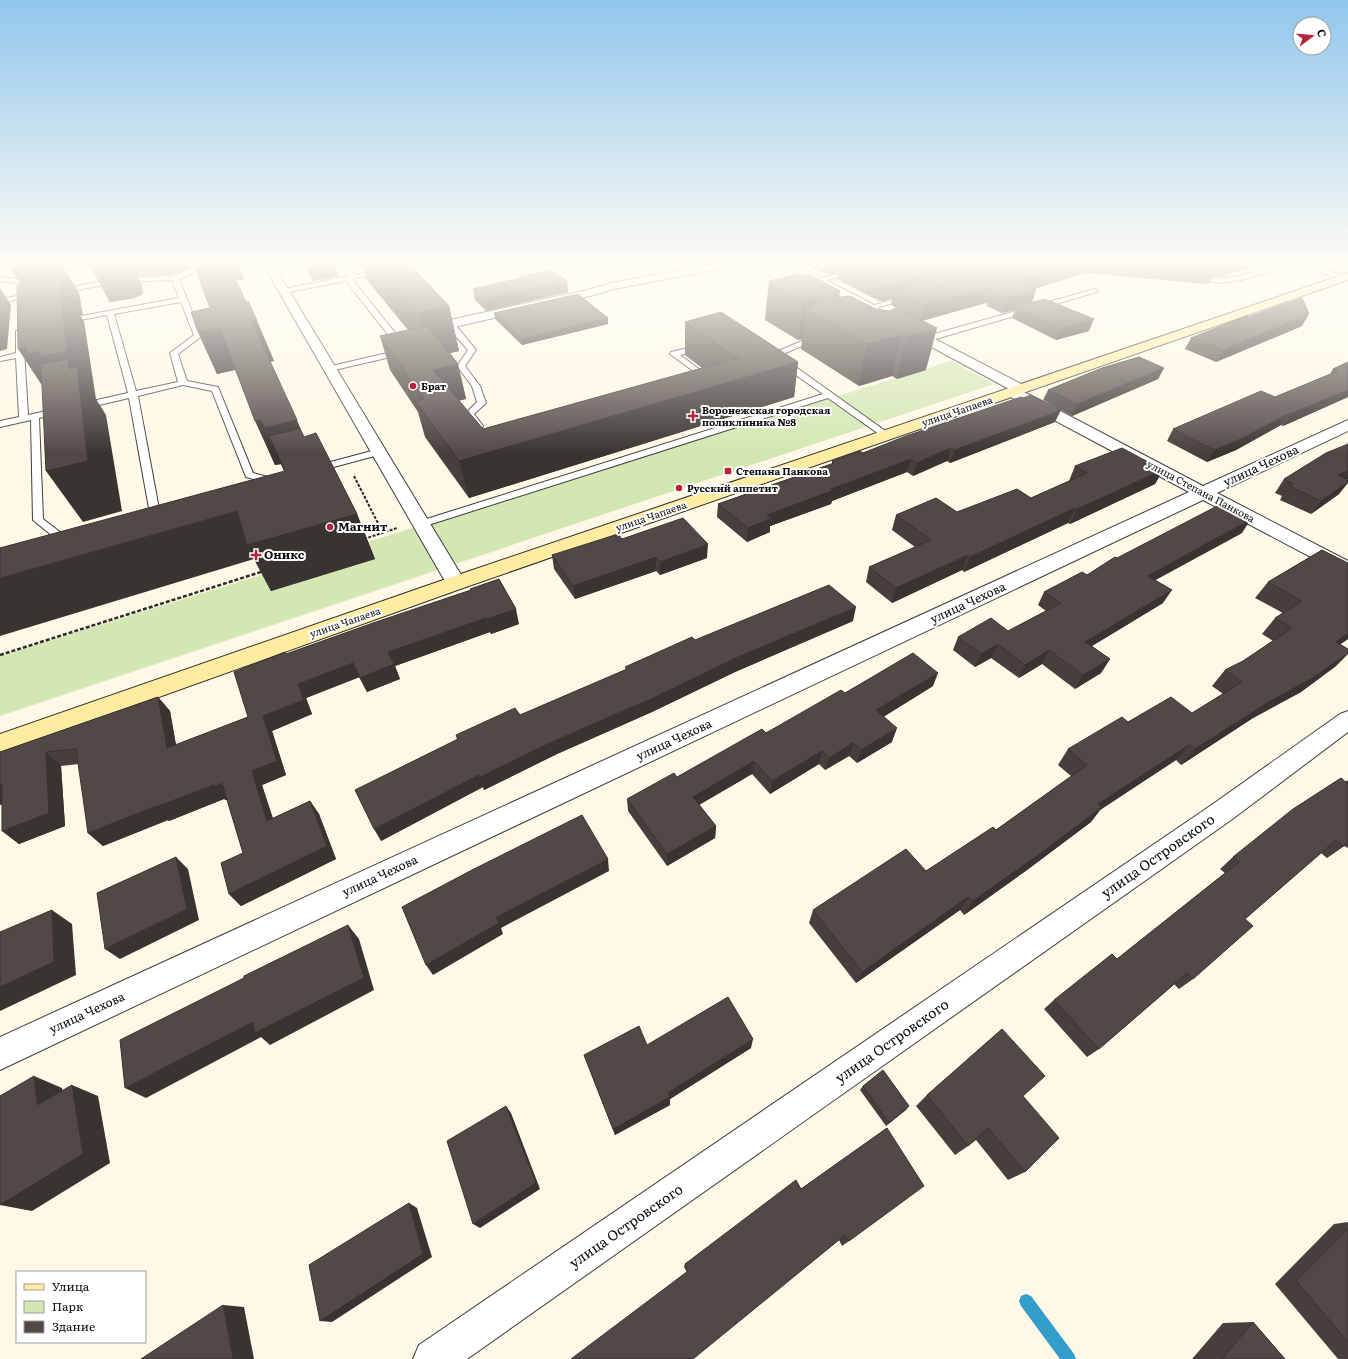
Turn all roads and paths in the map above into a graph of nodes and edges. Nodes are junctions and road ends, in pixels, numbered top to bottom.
1 (114, 327) edge
2 (195, 327) edge
3 (305, 327) edge
4 (387, 327) edge
5 (453, 327) edge
6 (905, 327) edge
7 (967, 327) edge
8 (1198, 327) edge
9 (27, 329) edge
10 (926, 339) junction
11 (814, 340) edge
12 (710, 344) edge
13 (766, 347) edge
14 (19, 355) junction
15 (773, 355) junction
16 (0, 359) edge
17 (330, 369) junction
18 (183, 383) junction
19 (718, 388) edge
20 (1016, 391) junction
21 (133, 394) junction
22 (829, 395) junction
23 (35, 416) junction
24 (24, 419) junction
25 (0, 424) edge
26 (1348, 425) edge
27 (483, 432) edge
28 (886, 435) junction
29 (379, 452) junction
30 (346, 460) junction
31 (309, 470) edge
32 (275, 480) junction
33 (250, 486) edge
34 (1204, 493) junction
35 (279, 500) edge
36 (421, 522) junction
37 (159, 532) edge
38 (383, 533) junction
39 (361, 540) dead end
40 (79, 551) edge
41 (1348, 569) edge
42 (264, 571) edge
43 (456, 583) junction
44 (0, 656) edge
45 (1348, 720) edge
46 (0, 744) edge
47 (0, 1054) edge
48 (433, 1359) edge

1 - 21 lane
2 - 18 lane
3 - 17 street
4 - 17 lane
5 - 27 lane
6 - 10 street, улица Степана Панкова
7 - 10 lane
8 - 20 street, улица Чапаева
9 - 14 lane
10 - 20 street, улица Степана Панкова
11 - 15 lane
12 - 19 lane
13 - 15 lane
14 - 16 lane
14 - 24 lane
15 - 22 lane
17 - 29 street
18 - 21 lane
18 - 32 lane
20 - 28 street, улица Чапаева
20 - 34 street, улица Степана Панкова
21 - 23 lane
21 - 37 lane
22 - 28 lane
22 - 36 lane
23 - 24 lane
23 - 40 lane
24 - 25 lane
26 - 34 street, улица Чехова
28 - 43 street, улица Чапаева
29 - 30 lane
29 - 36 street
30 - 31 lane
30 - 38 path
32 - 33 lane
32 - 35 lane
34 - 41 street, улица Степана Панкова
34 - 47 street, улица Чехова
36 - 38 path
36 - 43 street
38 - 39 path
42 - 44 path
43 - 46 street, улица Чапаева
45 - 48 street, улица Островского

